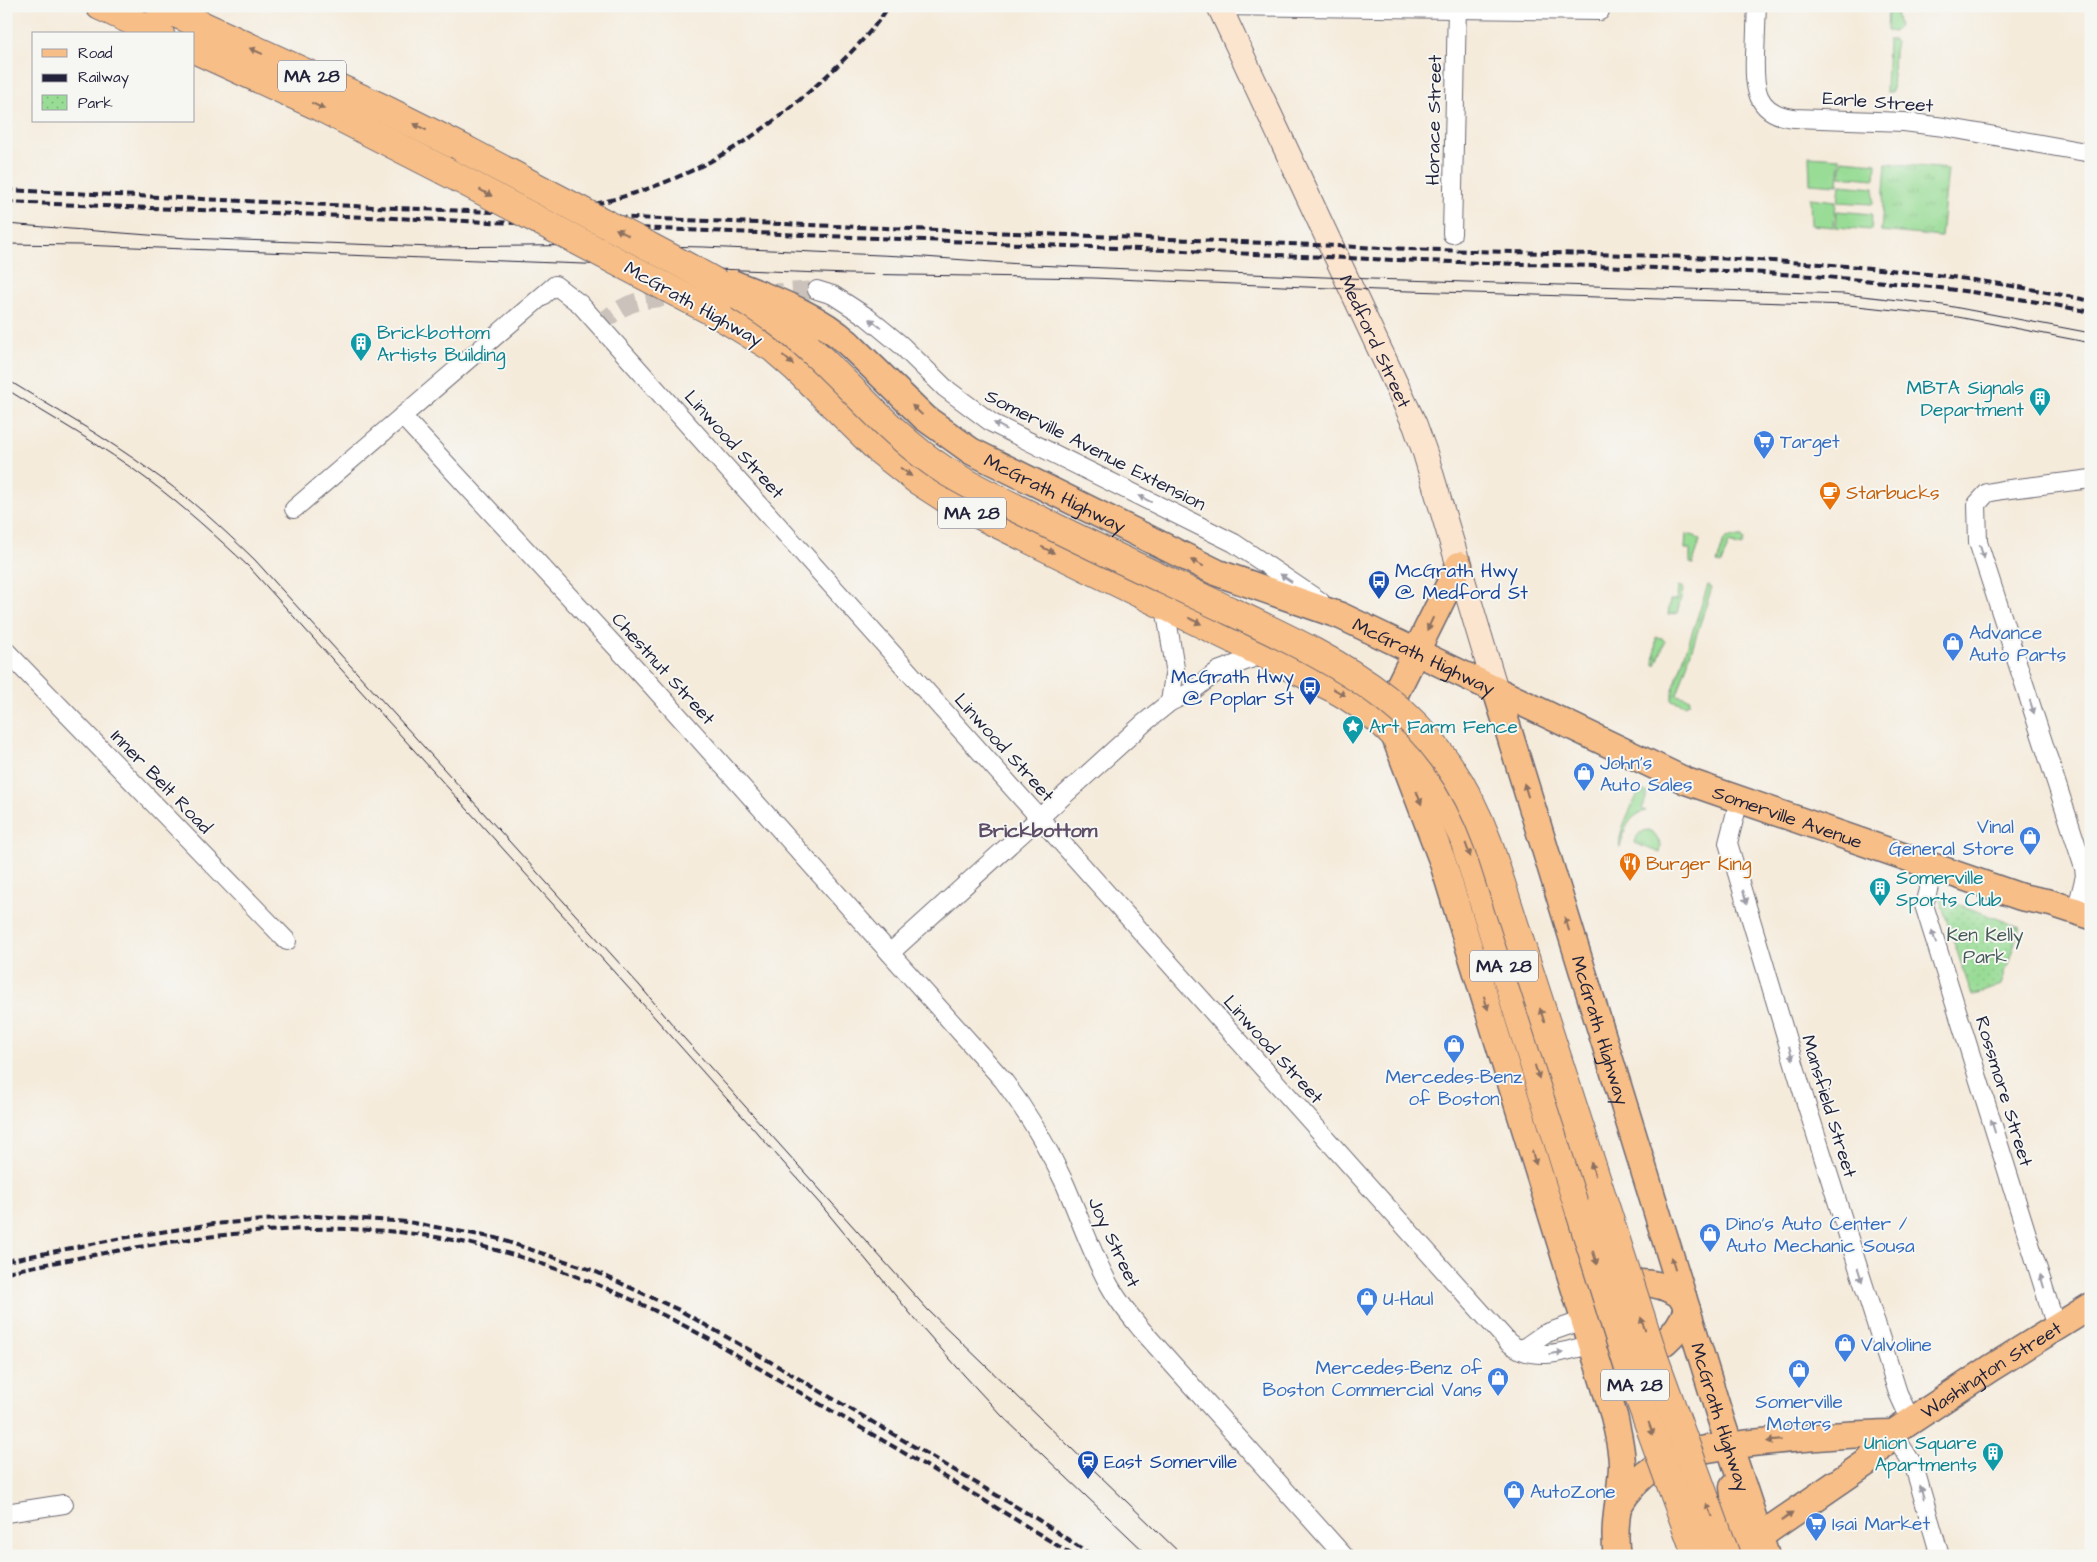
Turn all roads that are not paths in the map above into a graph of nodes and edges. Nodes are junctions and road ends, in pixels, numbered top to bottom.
1 (100, 6) edge
2 (160, 6) edge
3 (1219, 6) edge
4 (1757, 6) edge
5 (1457, 8) edge
6 (1600, 9) edge
7 (156, 32) edge
8 (195, 49) edge
9 (2091, 153) edge
10 (1452, 234) dead end
11 (665, 255) junction
12 (817, 290) tunnel mouth
13 (402, 416) junction
14 (2091, 479) edge
15 (294, 509) dead end
16 (1458, 565) junction
17 (1165, 606) junction
18 (1341, 616) junction
19 (6, 651) edge
20 (1416, 652) junction
21 (1264, 654) junction
22 (1496, 690) junction
23 (1170, 702) junction
24 (1395, 736) junction
25 (1738, 800) junction
26 (1039, 817) junction
27 (1934, 868) junction
28 (2084, 914) edge
29 (287, 941) dead end
30 (890, 952) junction
31 (1685, 1303) junction
32 (2091, 1306) edge
33 (2056, 1328) junction
34 (1588, 1332) junction
35 (1520, 1350) junction
36 (1902, 1427) junction
37 (1730, 1445) junction
38 (64, 1504) dead end
39 (1618, 1508) junction
40 (6, 1513) edge
41 (1763, 1546) edge
42 (1730, 1555) edge
43 (1344, 1556) edge
44 (1604, 1556) edge
45 (1617, 1556) edge
46 (1697, 1556) edge
47 (1940, 1556) edge

1 - 7 highway
11 -> 2 highway, McGrath Highway / MA 28, bridge
3 - 5 street
3 - 16 main road, Medford Street
4 - 9 street, Earle Street
5 - 6 street
5 - 10 street, Horace Street
8 -> 17 highway, McGrath Highway / MA 28, bridge
18 -> 11 main road, McGrath Highway, bridge
42 -> 11 highway, McGrath Highway / MA 28, bridge
18 -> 12 street, Somerville Avenue Extension
13 - 15 street
13 - 26 street, Linwood Street
13 - 30 street, Chestnut Street
14 -> 28 street
16 -> 20 main road
16 - 22 main road, Medford Street
17 -> 21 highway, McGrath Highway / MA 28
17 - 23 street
18 - 20 main road, McGrath Highway
19 - 29 street, Inner Belt Road
20 - 22 main road, McGrath Highway
20 - 24 main road
21 - 23 street
21 -> 24 highway, McGrath Highway / MA 28
22 - 25 main road, Somerville Avenue
31 -> 22 main road, McGrath Highway
23 - 26 street
24 -> 34 main road, McGrath Highway
24 -> 46 highway, McGrath Highway / MA 28, bridge
25 - 27 main road, Somerville Avenue
25 -> 36 street, Mansfield Street
26 - 30 street
26 - 35 street, Linwood Street
27 - 28 main road, Somerville Avenue
33 -> 27 street, Rossmore Street
30 - 43 street, Joy Street
31 - 34 main road
31 - 34 main road
31 - 37 main road, McGrath Highway
32 - 33 main road, Washington Street
33 - 36 main road, Washington Street
34 - 35 street
35 -> 34 street
34 - 39 main road, McGrath Highway
36 -> 37 main road
41 -> 36 main road, Washington Street
47 -> 36 street, Mansfield Street
37 - 39 main road
37 - 41 main road, McGrath Highway
37 - 42 main road
38 - 40 street
39 - 44 main road
39 - 45 main road, McGrath Highway
41 - 42 main road, Washington Street

